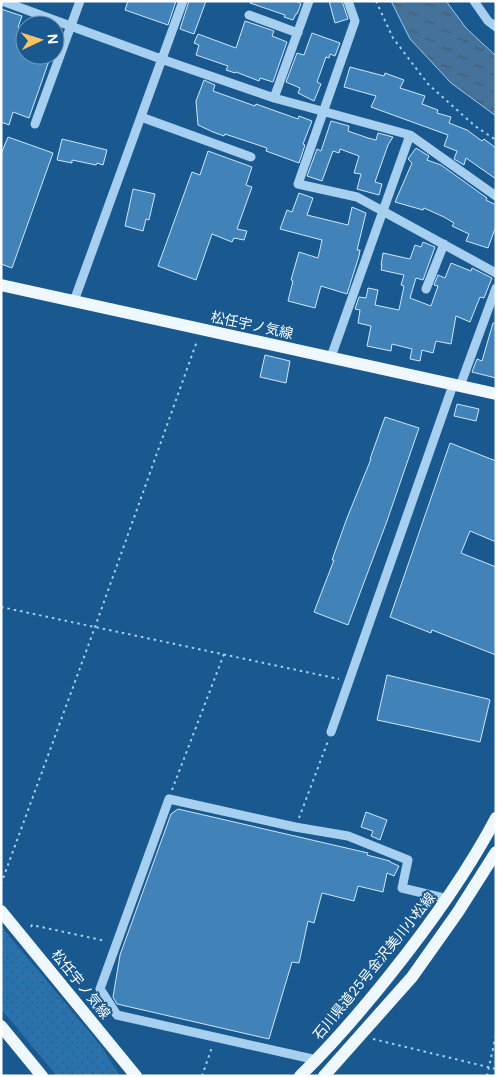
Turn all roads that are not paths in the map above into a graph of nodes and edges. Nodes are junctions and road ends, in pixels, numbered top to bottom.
1 (2, 1) edge
2 (80, 1) edge
3 (183, 1) edge
4 (309, 1) edge
5 (348, 1) edge
6 (474, 1) edge
7 (249, 15) dead end
8 (71, 26) junction
9 (496, 27) edge
10 (298, 33) junction
11 (161, 59) junction
12 (274, 98) junction
13 (323, 111) junction
14 (141, 117) junction
15 (35, 124) dead end
16 (410, 136) junction
17 (251, 157) dead end
18 (496, 196) edge
19 (383, 211) junction
20 (444, 244) junction
21 (496, 273) edge
22 (1, 286) edge
23 (496, 288) edge
24 (426, 289) dead end
25 (74, 301) junction
26 (331, 357) junction
27 (457, 385) junction
28 (496, 394) edge
29 (331, 732) road end
30 (496, 818) edge
31 (496, 852) edge
32 (448, 899) junction
33 (1, 911) edge
34 (1, 1026) edge
35 (316, 1060) junction
36 (42, 1076) edge
37 (136, 1076) edge
38 (300, 1076) edge
39 (324, 1076) edge

1 - 8 street
2 - 8 street
3 - 11 street
4 - 10 street
5 - 13 street
6 - 9 street
7 - 10 street
8 - 11 street
8 - 15 street
10 - 12 street
11 - 12 street
11 - 14 street
12 - 13 street
13 - 16 street
13 - 19 street
14 - 17 street
14 - 25 street
16 - 18 street
16 - 19 street
19 - 20 street
19 - 26 street
20 - 21 street
20 - 24 street
22 - 25 main road, 松任宇ノ気線
23 - 27 street
25 - 26 main road, 松任宇ノ気線
26 - 27 main road, 松任宇ノ気線
27 - 28 main road, 松任宇ノ気線
27 - 29 street
30 - 32 main road, 石川県道25号金沢美川小松線
31 - 39 main road
32 - 35 main road, 石川県道25号金沢美川小松線
32 - 35 street
33 - 37 main road, 松任宇ノ気線
34 - 36 main road
35 - 38 main road, 石川県道25号金沢美川小松線

